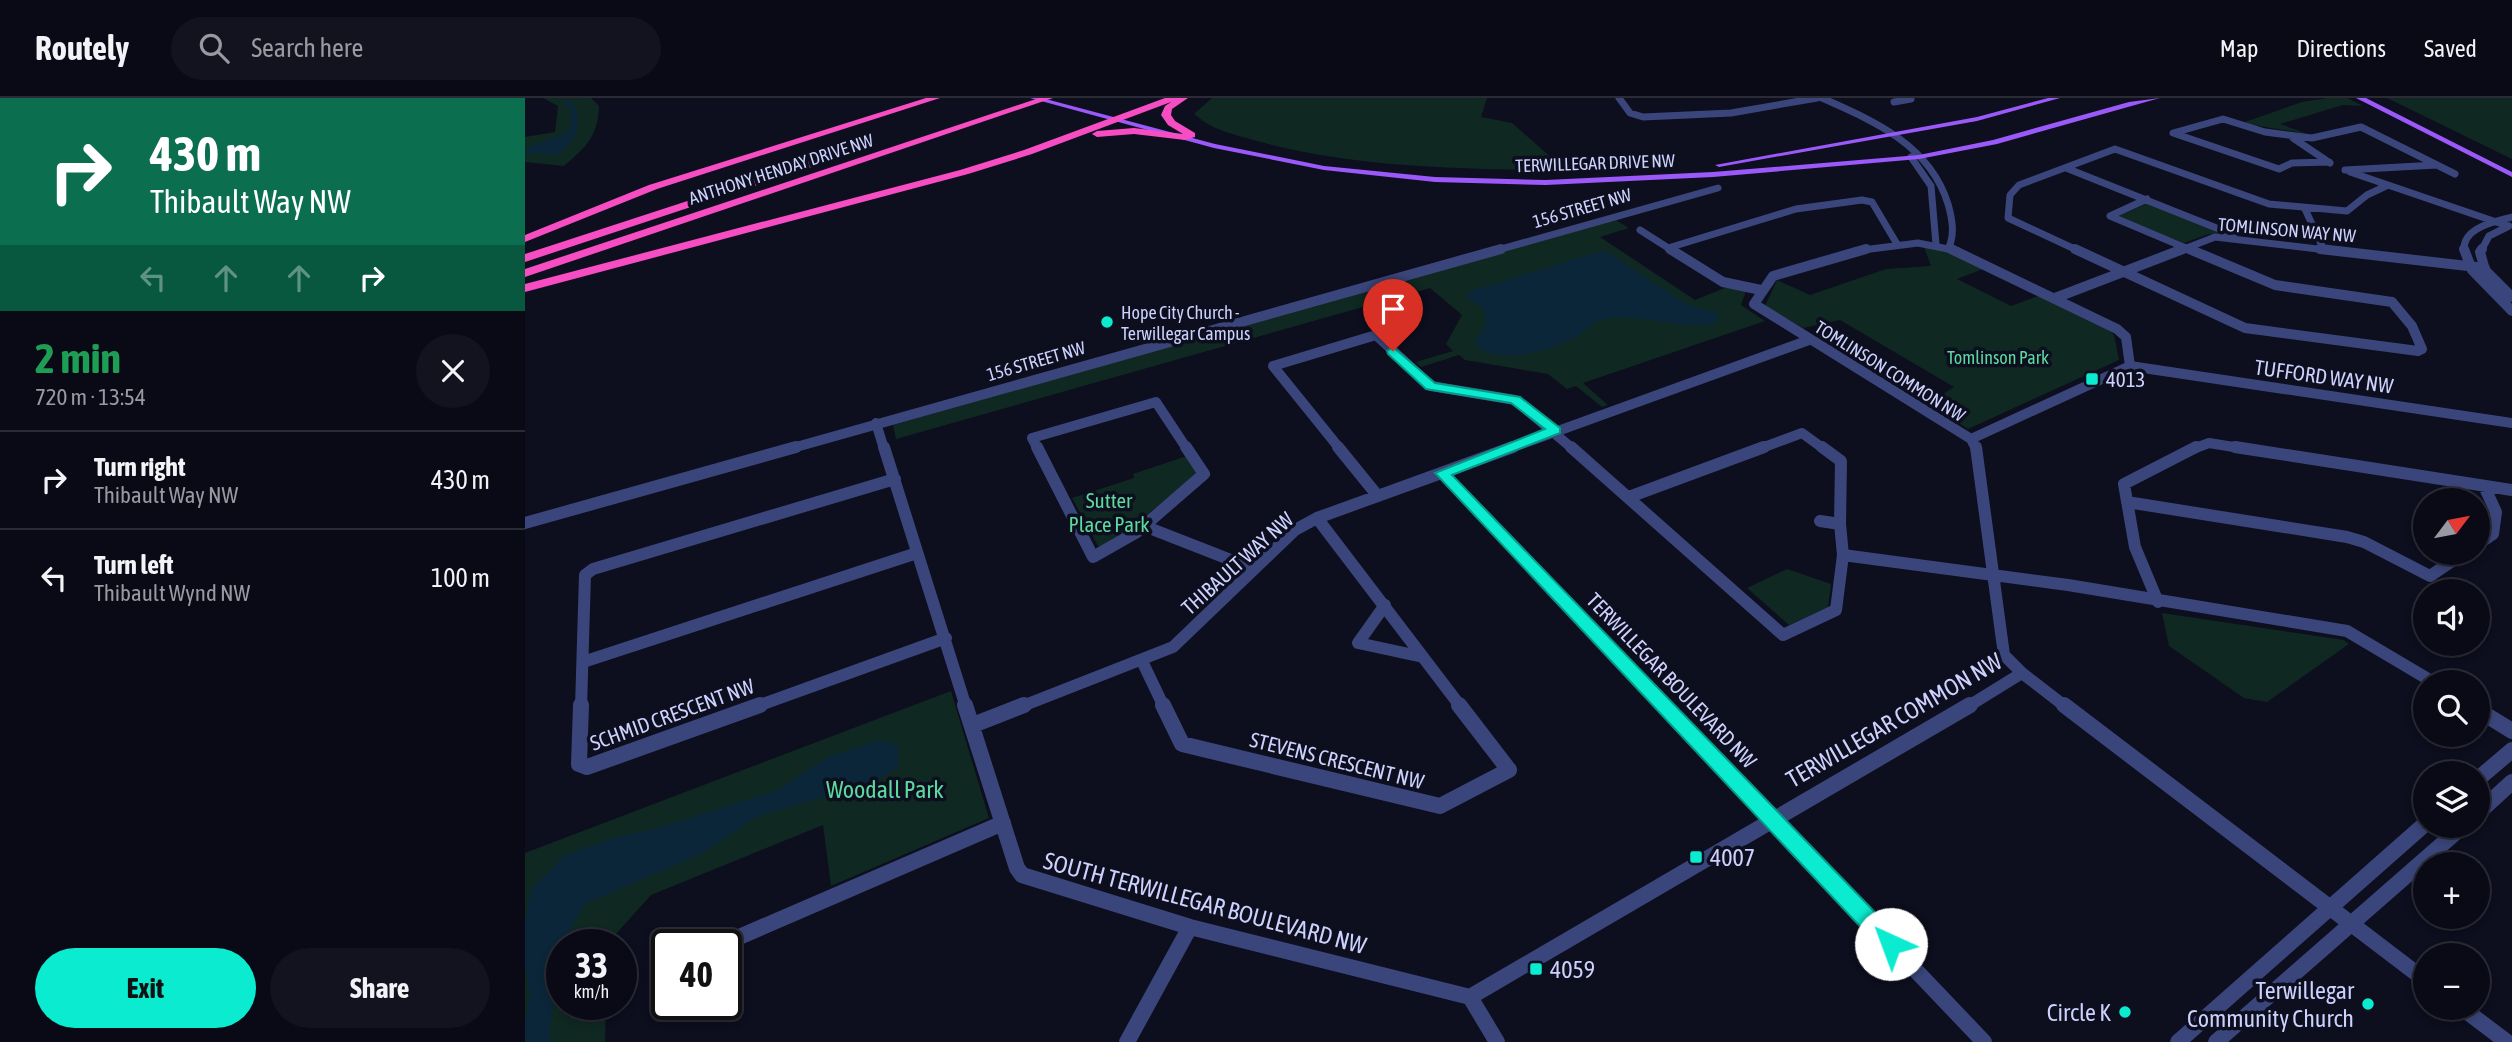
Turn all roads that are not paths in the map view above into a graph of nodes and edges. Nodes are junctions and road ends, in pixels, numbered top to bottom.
1 (924, 98) edge
2 (935, 98) edge
3 (1014, 98) edge
4 (1034, 98) edge
5 (1050, 98) edge
6 (1173, 98) edge
7 (1183, 98) edge
8 (1619, 98) edge
9 (1819, 98) edge
10 (1912, 98) edge
11 (2056, 98) edge
12 (2156, 98) edge
13 (2360, 98) edge
14 (2376, 98) edge
15 (1894, 102) dead end
16 (1064, 104) junction
17 (879, 115) junction
18 (1119, 118) junction
19 (1188, 136) junction
20 (1893, 136) junction
21 (2291, 137) junction
22 (1917, 157) junction
23 (999, 161) junction
24 (2329, 162) junction
25 (2437, 166) junction
26 (2512, 166) edge
27 (2066, 168) junction
28 (2345, 170) junction
29 (2455, 174) dead end
30 (2512, 175) edge
31 (2386, 186) junction
32 (1718, 188) dead end
33 (2147, 199) junction
34 (2305, 209) junction
35 (2512, 217) edge
36 (2490, 221) junction
37 (2510, 226) edge
38 (1640, 230) dead end
39 (525, 239) edge
40 (2240, 239) junction
41 (1897, 244) junction
42 (1936, 244) junction
43 (1949, 247) junction
44 (2184, 247) junction
45 (2323, 247) junction
46 (1668, 248) junction
47 (525, 258) edge
48 (2467, 265) junction
49 (2485, 268) junction
50 (525, 273) edge
51 (2122, 273) junction
52 (525, 288) edge
53 (1761, 290) junction
54 (2512, 297) edge
55 (2055, 298) junction
56 (2512, 311) edge
57 (1401, 328) dead end
58 (1376, 335) junction
59 (1809, 340) junction
60 (2130, 366) junction
61 (876, 423) junction
62 (2512, 423) edge
63 (1555, 430) junction
64 (1971, 439) junction
65 (1442, 473) junction
66 (895, 479) junction
67 (2484, 486) joint
68 (2512, 490) edge
69 (1377, 495) junction
70 (1629, 498) junction
71 (2490, 499) edge
72 (2127, 502) junction
73 (1317, 518) junction
74 (1820, 521) dead end
75 (525, 523) edge
76 (1840, 524) junction
77 (1144, 526) junction
78 (2490, 536) edge
79 (917, 553) junction
80 (1843, 555) junction
81 (2446, 565) edge
82 (1254, 569) junction
83 (1994, 578) junction
84 (2158, 602) junction
85 (1385, 605) junction
86 (946, 638) junction
87 (1423, 657) junction
88 (1142, 661) junction
89 (583, 662) junction
90 (2413, 670) edge
91 (2022, 673) junction
92 (2490, 717) edge
93 (973, 725) junction
94 (2512, 731) edge
95 (2512, 750) edge
96 (2490, 769) edge
97 (2512, 782) edge
98 (2490, 802) edge
99 (1773, 819) junction
100 (1003, 823) junction
101 (2413, 835) edge
102 (2449, 838) edge
103 (2331, 908) junction
104 (2350, 923) junction
105 (1190, 927) junction
106 (742, 936) edge
107 (2413, 971) edge
108 (1470, 997) junction
109 (2478, 1020) edge
110 (1127, 1042) edge
111 (1497, 1042) edge
112 (1983, 1042) edge
113 (2178, 1042) edge
114 (2216, 1042) edge
115 (2507, 1042) edge

1 - 17 highway
2 - 17 highway
3 - 47 highway, ANTHONY HENDAY DRIVE NW
4 - 16 main road, TERWILLEGAR DRIVE NW
5 - 16 main road, TERWILLEGAR DRIVE NW
5 - 50 highway, ANTHONY HENDAY DRIVE NW
6 - 18 highway
7 - 19 highway
8 - 9 street
9 - 20 street
10 - 15 street
11 - 20 main road, TERWILLEGAR DRIVE NW
12 - 22 main road, TERWILLEGAR DRIVE NW
13 - 30 main road
14 - 26 main road
16 - 18 main road, TERWILLEGAR DRIVE NW
17 - 39 highway
18 - 19 main road, TERWILLEGAR DRIVE NW
18 - 23 highway
19 - 20 main road, TERWILLEGAR DRIVE NW
19 - 22 main road, TERWILLEGAR DRIVE NW
19 - 23 highway
20 - 22 street
21 - 24 street
21 - 24 street
21 - 25 street
22 - 42 street
22 - 43 street
23 - 52 highway
24 - 28 street
25 - 28 street
25 - 29 street
27 - 33 street
27 - 34 street
27 - 51 street
28 - 31 street
31 - 34 street
31 - 36 street
32 - 61 street, 156 STREET NW
33 - 40 street
33 - 44 street
34 - 45 street
35 - 36 street
36 - 37 street
36 - 48 street
37 - 49 street
38 - 46 street
40 - 44 street, TOMLINSON WAY NW
40 - 45 street, TOMLINSON WAY NW
41 - 42 street
41 - 46 street
41 - 53 street
42 - 43 street
43 - 55 street
44 - 51 street, TOMLINSON WAY NW
44 - 51 street
45 - 48 street, TOMLINSON WAY NW
46 - 53 street
48 - 49 street, TOMLINSON WAY NW
48 - 56 street
49 - 54 street
51 - 55 street, TOMLINSON WAY NW
53 - 59 street, TOMLINSON COMMON NW
55 - 60 street
57 - 58 street
58 - 63 street
58 - 69 street
59 - 63 street, THIBAULT WAY NW
59 - 64 street, TOMLINSON COMMON NW
60 - 62 street, TUFFORD WAY NW
60 - 64 street, TOMLINSON COMMON NW
61 - 66 street, SOUTH TERWILLEGAR BOULEVARD NW
61 - 75 street, 156 STREET NW
63 - 65 street, THIBAULT WAY NW
63 - 70 street
64 - 83 street
65 - 69 street, THIBAULT WAY NW
65 - 99 street, TERWILLEGAR BOULEVARD NW
66 - 79 street, SOUTH TERWILLEGAR BOULEVARD NW
66 - 89 street, SCHMID CRESCENT NW
67 - 68 street
67 - 72 street
69 - 73 street, THIBAULT WAY NW
70 - 76 street
70 - 80 street
71 - 78 street
72 - 81 street
72 - 84 street
73 - 82 street, THIBAULT WAY NW
73 - 85 street, STEVENS CRESCENT NW
74 - 76 street
76 - 80 street
77 - 77 street
77 - 82 street
79 - 86 street, SOUTH TERWILLEGAR BOULEVARD NW
79 - 89 street
80 - 83 street
82 - 88 street, THIBAULT WAY NW
83 - 84 street
83 - 91 street
84 - 90 street
85 - 87 street, STEVENS CRESCENT NW
85 - 87 street
86 - 89 street, SCHMID CRESCENT NW
86 - 93 street, SOUTH TERWILLEGAR BOULEVARD NW
87 - 88 street, STEVENS CRESCENT NW
88 - 93 street, THIBAULT WAY NW
91 - 99 street, TERWILLEGAR COMMON NW
91 - 103 street, TERWILLEGAR COMMON NW
92 - 94 street
93 - 100 street, SOUTH TERWILLEGAR BOULEVARD NW
95 - 96 street
97 - 98 street
99 - 108 street, TERWILLEGAR COMMON NW
99 - 112 street, TERWILLEGAR BOULEVARD NW
100 - 105 street, SOUTH TERWILLEGAR BOULEVARD NW
100 - 106 street
101 - 103 street
102 - 104 street
103 - 104 street, TERWILLEGAR COMMON NW
103 - 113 street
104 - 107 street, TERWILLEGAR COMMON NW
104 - 114 street
105 - 108 street, SOUTH TERWILLEGAR BOULEVARD NW
105 - 110 street
108 - 111 street
109 - 115 street

